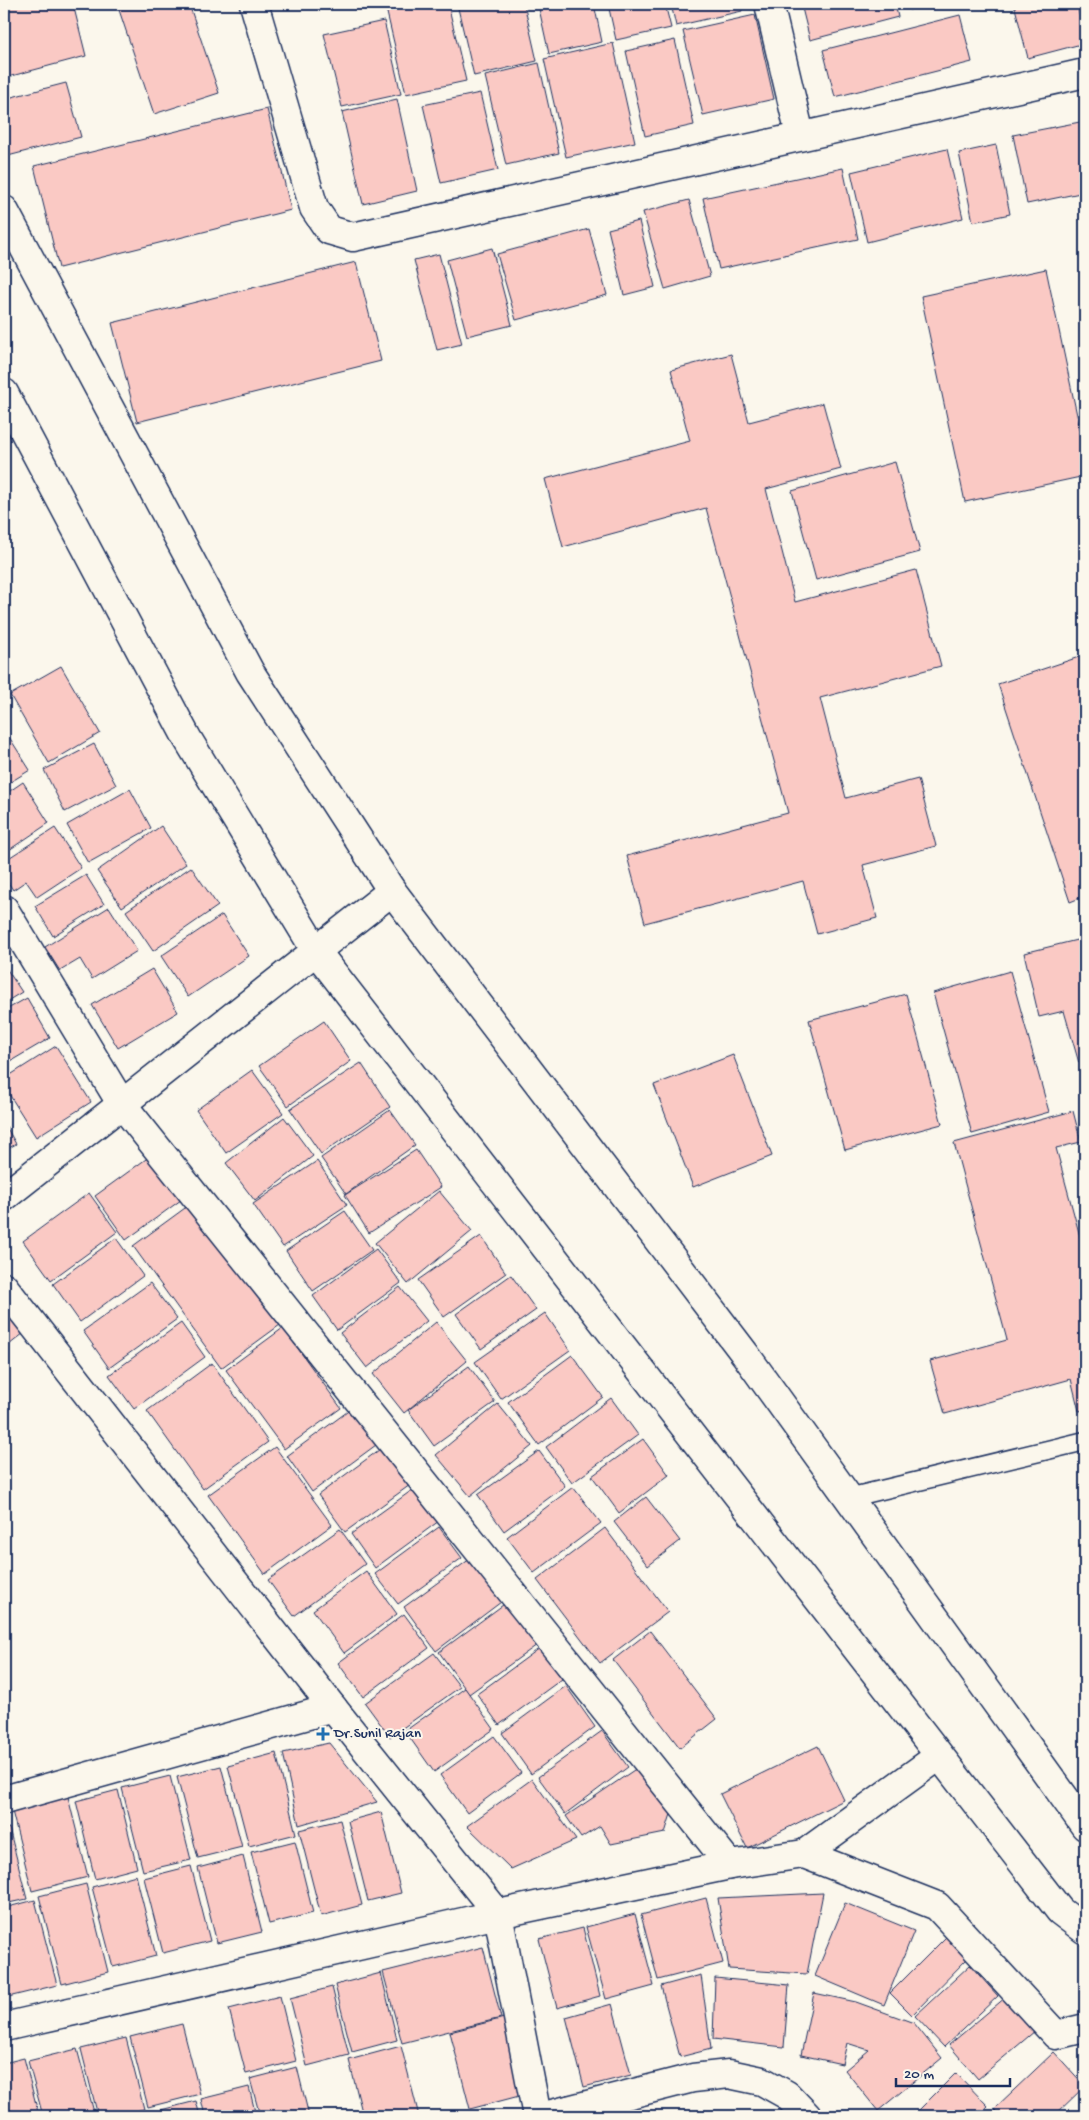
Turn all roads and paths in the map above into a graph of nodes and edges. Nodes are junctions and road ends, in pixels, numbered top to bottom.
1 (254, 4) edge
2 (769, 4) edge
3 (1085, 73) edge
4 (800, 135) junction
5 (4, 210) edge
6 (4, 393) edge
7 (392, 891) junction
8 (4, 909) edge
9 (316, 951) junction
10 (121, 1103) junction
11 (4, 1197) edge
12 (4, 1287) edge
13 (1085, 1441) edge
14 (848, 1498) junction
15 (333, 1708) junction
16 (939, 1756) junction
17 (4, 1800) edge
18 (1085, 1826) edge
19 (804, 1854) junction
20 (730, 1865) junction
21 (498, 1914) junction
22 (1085, 1930) edge
23 (4, 2027) edge
24 (1085, 2028) edge
25 (537, 2116) edge
26 (544, 2116) edge
27 (807, 2116) edge

1 - 4 street
2 - 4 street
3 - 4 street
5 - 7 street
6 - 9 street
7 - 9 street
7 - 14 street
8 - 10 street
9 - 10 street
9 - 16 street
10 - 11 street
10 - 20 street
12 - 15 street
13 - 14 lane
14 - 18 street
15 - 17 street
15 - 21 street
16 - 19 street
16 - 22 street
19 - 20 street
19 - 24 street
20 - 21 street
21 - 23 street
21 - 25 street
26 - 27 street

